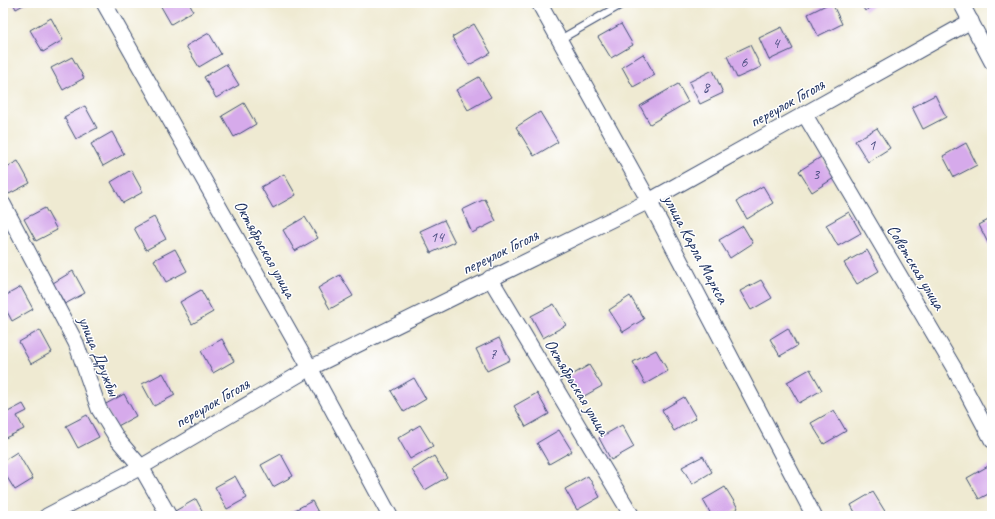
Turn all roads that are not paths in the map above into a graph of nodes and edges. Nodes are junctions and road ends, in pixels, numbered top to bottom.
1 (104, 3) edge
2 (539, 3) edge
3 (624, 3) edge
4 (961, 3) edge
5 (971, 21) junction
6 (560, 40) junction
7 (992, 62) edge
8 (804, 115) junction
9 (649, 200) junction
10 (3, 204) edge
11 (490, 278) junction
12 (310, 368) junction
13 (992, 440) edge
14 (141, 467) junction
15 (47, 516) edge
16 (169, 516) edge
17 (390, 516) edge
18 (632, 516) edge
19 (814, 516) edge

1 - 12 street, Октябрьская улица
2 - 6 street, улица Карла Маркса
3 - 6 lane
4 - 5 street
5 - 7 street
5 - 8 street, переулок Гоголя
6 - 9 street, улица Карла Маркса
8 - 9 street, переулок Гоголя
8 - 13 street, Советская улица
9 - 11 street, переулок Гоголя
9 - 19 street, улица Карла Маркса
10 - 14 street, улица Дружбы
11 - 12 street, переулок Гоголя
11 - 18 street, Октябрьская улица
12 - 14 street, переулок Гоголя
12 - 17 street, Октябрьская улица
14 - 15 street, переулок Гоголя
14 - 16 street, улица Дружбы

